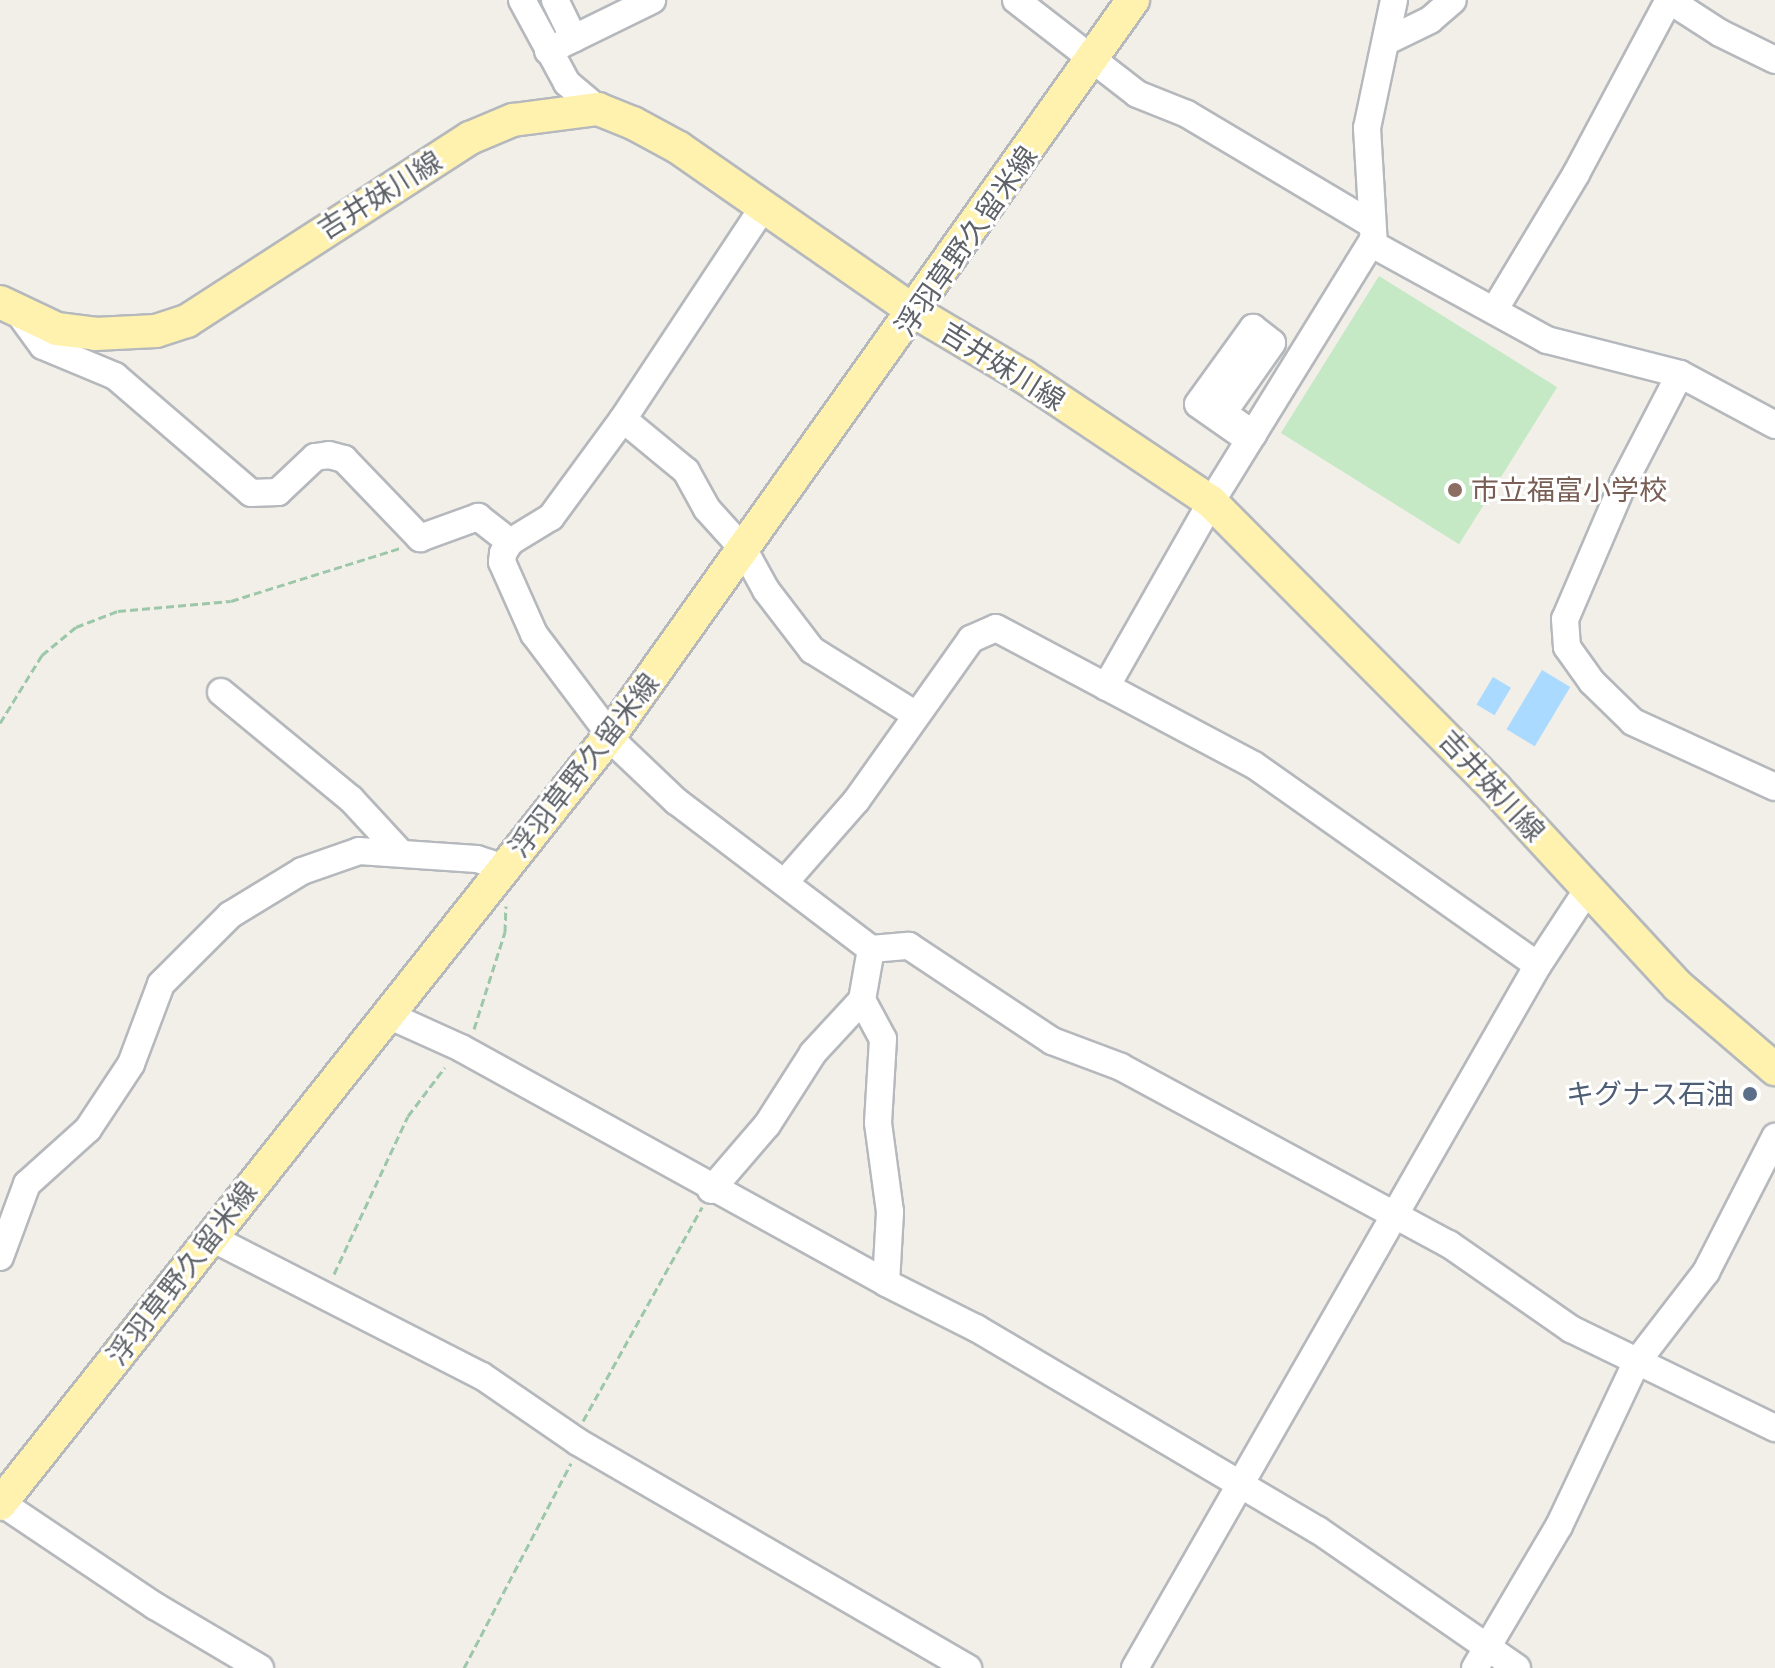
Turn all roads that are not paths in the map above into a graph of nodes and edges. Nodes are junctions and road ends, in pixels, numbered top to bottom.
1 (522, 0) edge
2 (555, 0) edge
3 (652, 0) edge
4 (1016, 0) edge
5 (1133, 0) edge
6 (1394, 0) edge
7 (1453, 0) edge
8 (574, 39) junction
9 (1387, 41) junction
10 (548, 51) junction
11 (1775, 60) edge
12 (1092, 62) junction
13 (598, 109) junction
14 (764, 206) junction
15 (1371, 232) junction
16 (10, 309) edge
17 (1495, 309) junction
18 (915, 312) junction
19 (1680, 374) junction
20 (623, 419) junction
21 (1775, 425) edge
22 (1211, 502) junction
23 (510, 542) junction
24 (744, 550) junction
25 (1106, 687) junction
26 (221, 692) dead end
27 (915, 714) junction
28 (611, 734) junction
29 (1775, 787) edge
30 (399, 851) junction
31 (501, 871) junction
32 (785, 882) junction
33 (1588, 889) junction
34 (871, 949) junction
35 (1538, 965) junction
36 (862, 1000) junction
37 (388, 1015) junction
38 (1775, 1069) edge
39 (1775, 1137) edge
40 (711, 1190) junction
41 (1395, 1215) junction
42 (210, 1237) junction
43 (0, 1257) edge
44 (886, 1283) junction
45 (1636, 1363) junction
46 (1775, 1428) edge
47 (1238, 1486) junction
48 (1, 1502) edge
49 (1480, 1658) edge
50 (260, 1668) edge
51 (968, 1668) edge
52 (1135, 1668) edge
53 (1517, 1668) edge

1 - 10 street
2 - 8 street
3 - 8 street
4 - 12 street
5 - 12 main road, 浮羽草野久留米線
6 - 9 street
7 - 9 street
8 - 10 street
9 - 15 street
10 - 13 street
11 - 17 street
12 - 15 street
12 - 18 main road, 浮羽草野久留米線
13 - 14 main road, 吉井妹川線
13 - 16 main road, 吉井妹川線
14 - 18 main road, 吉井妹川線
14 - 20 street
15 - 17 street
15 - 22 street
16 - 23 street
17 - 19 street
18 - 22 main road, 吉井妹川線
18 - 24 main road, 浮羽草野久留米線
19 - 21 street
19 - 29 street
20 - 23 street
20 - 24 street
22 - 25 street
22 - 33 main road, 吉井妹川線
23 - 28 street
24 - 27 street
24 - 28 main road, 浮羽草野久留米線
25 - 27 street
25 - 35 street
26 - 30 street
27 - 32 street
28 - 31 main road, 浮羽草野久留米線
28 - 32 street
30 - 31 street
30 - 43 street
31 - 37 main road, 浮羽草野久留米線
32 - 34 street
33 - 35 street
33 - 38 main road, 吉井妹川線
34 - 36 street
34 - 41 street
35 - 41 street
36 - 40 street
36 - 44 street
37 - 40 street
37 - 42 main road, 浮羽草野久留米線
39 - 45 street
40 - 44 street
41 - 45 street
41 - 47 street
42 - 48 main road, 浮羽草野久留米線
42 - 51 street
44 - 47 street
45 - 46 street
45 - 49 street
47 - 49 street
47 - 52 street
48 - 50 street
49 - 53 street

